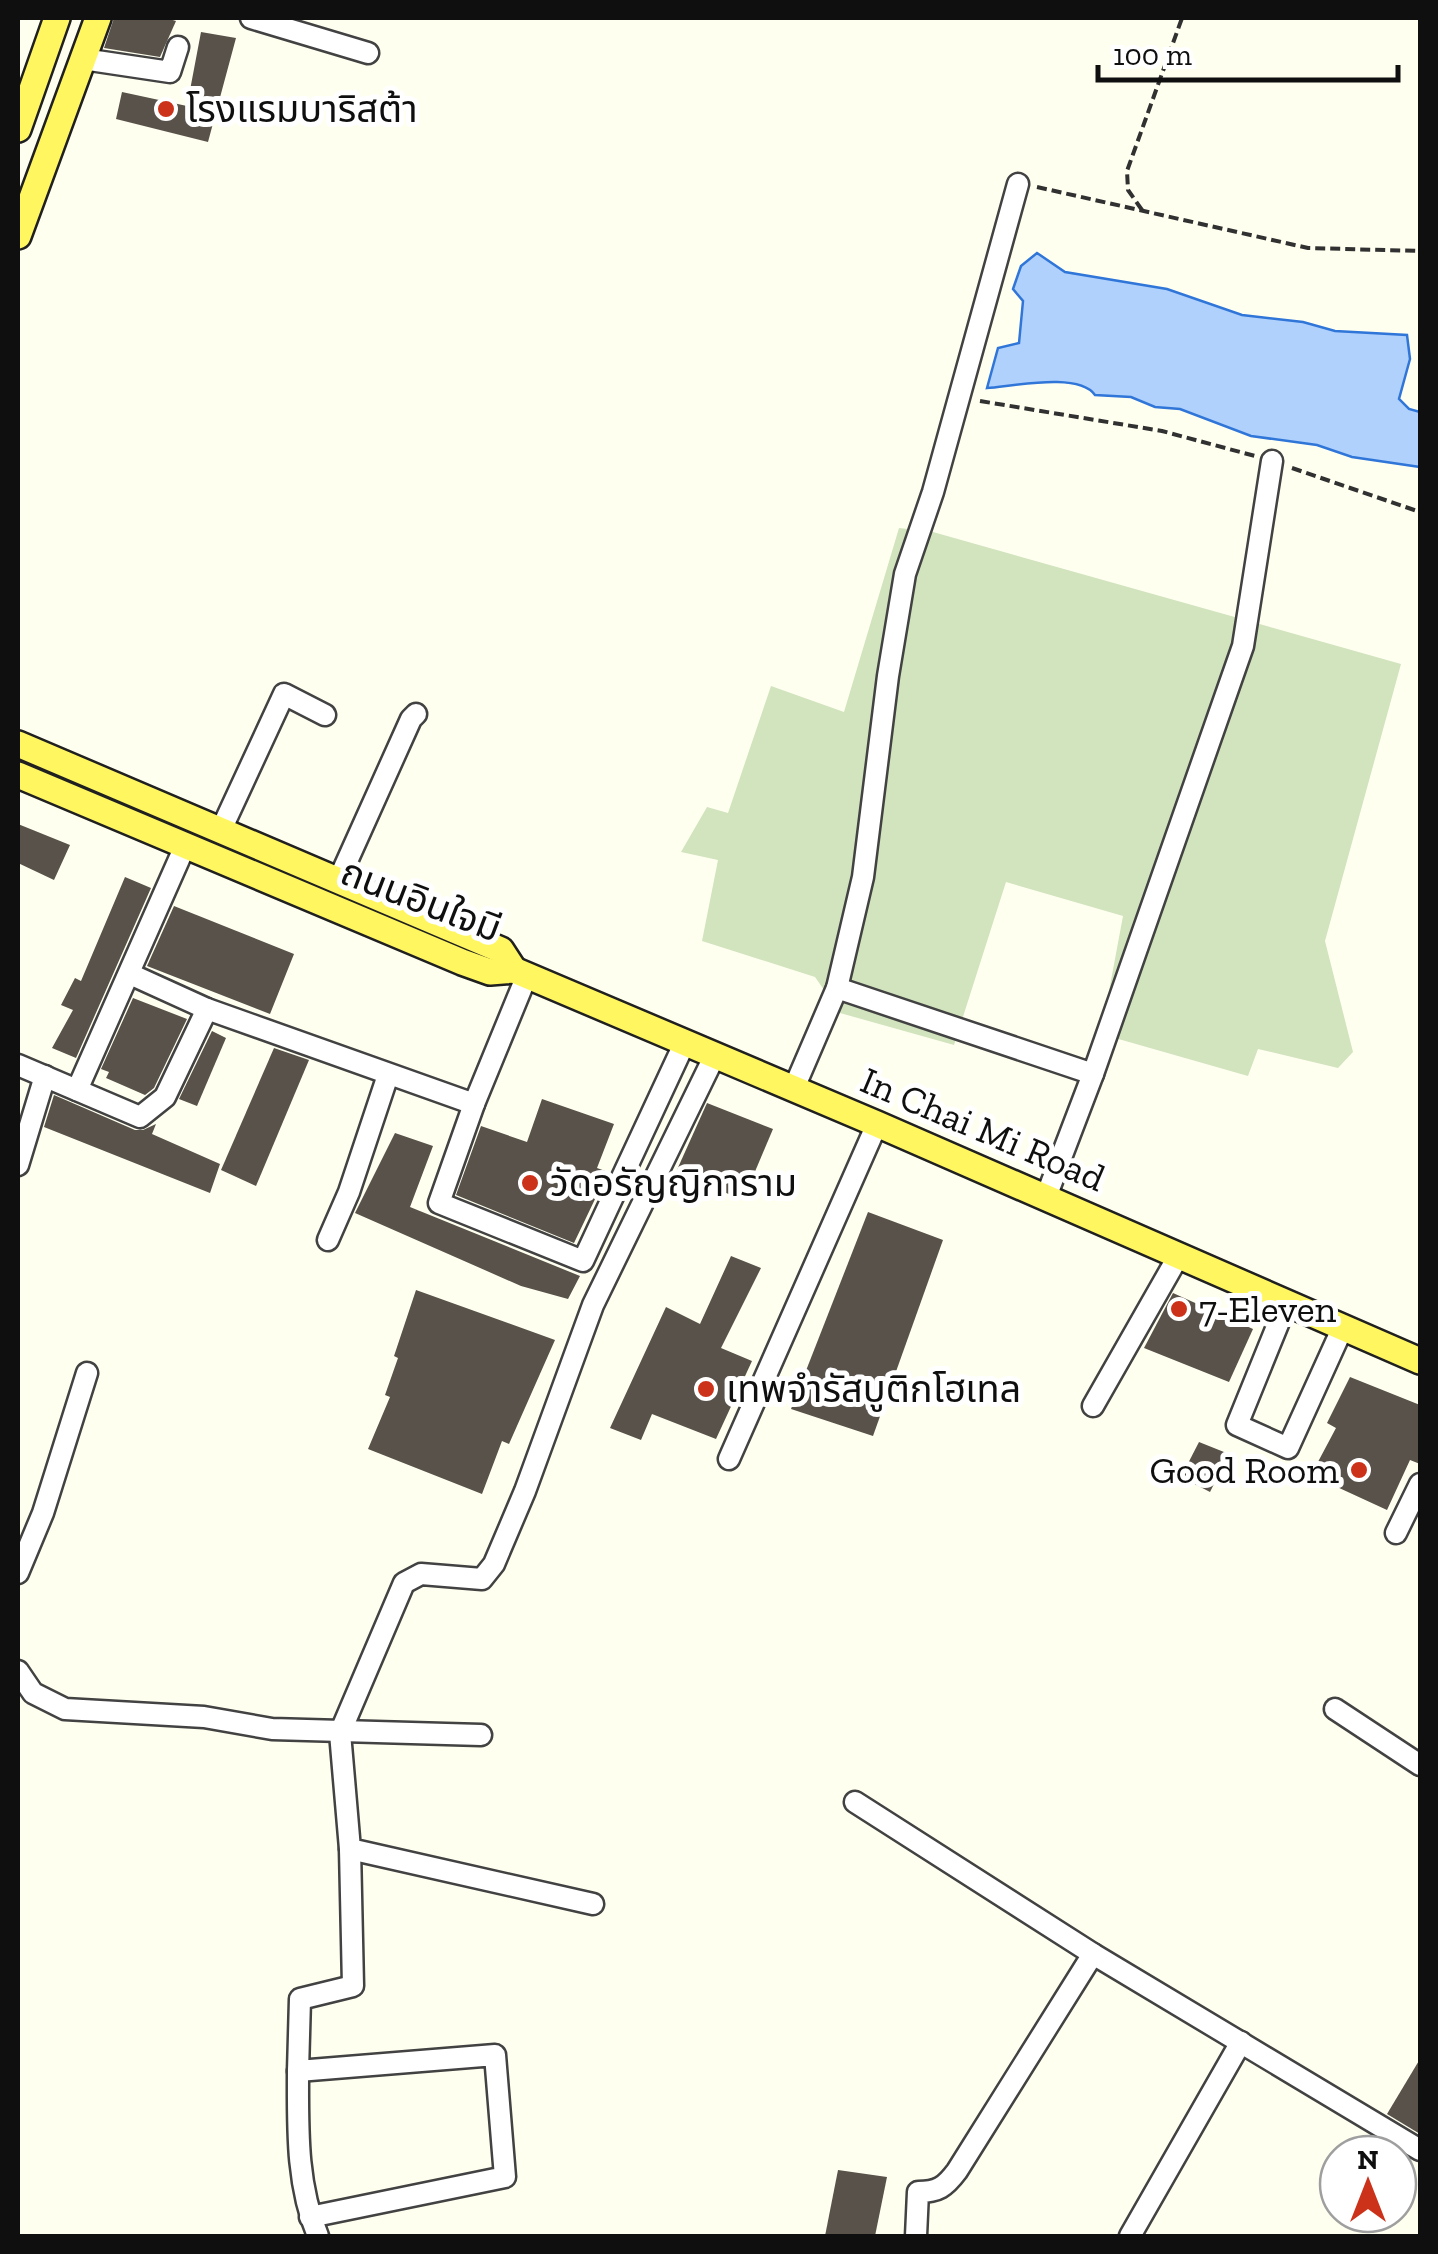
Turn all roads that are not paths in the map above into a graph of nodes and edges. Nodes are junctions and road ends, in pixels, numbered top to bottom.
1 (57, 18) edge
2 (98, 18) edge
3 (251, 18) edge
4 (178, 47) dead end
5 (368, 53) dead end
6 (83, 60) junction
7 (18, 129) edge
8 (1018, 184) road end
9 (18, 236) edge
10 (1272, 461) road end
11 (416, 714) dead end
12 (325, 715) dead end
13 (18, 744) edge
14 (18, 775) edge
15 (221, 830) junction
16 (186, 846) junction
17 (339, 880) junction
18 (520, 972) junction
19 (130, 974) junction
20 (838, 988) junction
21 (207, 1010) junction
22 (686, 1042) junction
23 (715, 1055) junction
24 (18, 1064) edge
25 (388, 1074) junction
26 (1093, 1074) junction
27 (46, 1076) junction
28 (794, 1088) junction
29 (77, 1090) junction
30 (474, 1104) junction
31 (877, 1124) junction
32 (18, 1165) edge
33 (1046, 1197) junction
34 (328, 1240) dead end
35 (1179, 1255) junction
36 (1286, 1302) junction
37 (1340, 1326) junction
38 (1420, 1362) edge
39 (87, 1374) dead end
40 (1094, 1406) dead end
41 (729, 1459) dead end
42 (1420, 1484) edge
43 (1396, 1532) dead end
44 (18, 1573) edge
45 (18, 1671) edge
46 (1335, 1710) dead end
47 (340, 1733) junction
48 (480, 1735) dead end
49 (1420, 1765) edge
50 (855, 1802) dead end
51 (350, 1849) junction
52 (593, 1904) dead end
53 (1092, 1954) junction
54 (1241, 2042) junction
55 (298, 2071) junction
56 (1420, 2150) edge
57 (314, 2226) edge
58 (916, 2236) edge
59 (1130, 2236) edge

1 - 7 main road
2 - 6 main road
3 - 5 street
4 - 6 street
6 - 9 main road
8 - 20 street
10 - 26 street
11 - 17 street
12 - 15 street
13 - 15 main road, ถนนอินใจมี
14 - 16 main road, ถนนอินใจมี
15 - 17 main road, ถนนอินใจมี
16 - 18 main road, ถนนอินใจมี
16 - 19 street
17 - 18 main road, ถนนอินใจมี
18 - 22 main road, In Chai Mi Road
18 - 30 street
19 - 21 street
19 - 29 street
20 - 26 street
20 - 28 street
21 - 25 street
21 - 29 street
22 - 23 main road, In Chai Mi Road
22 - 30 street
23 - 28 main road, In Chai Mi Road
23 - 47 street
24 - 27 street
25 - 30 street
25 - 34 street
26 - 33 street
27 - 29 street
27 - 32 street
28 - 31 main road, In Chai Mi Road
31 - 33 main road, In Chai Mi Road
31 - 41 street
33 - 35 main road, In Chai Mi Road
35 - 36 main road, In Chai Mi Road
35 - 40 street
36 - 37 main road, In Chai Mi Road
36 - 37 street
37 - 38 main road, In Chai Mi Road
39 - 44 street
42 - 43 street
45 - 47 street
46 - 49 street
47 - 48 street
47 - 51 street
50 - 53 street
51 - 52 street
51 - 55 street
53 - 54 street
53 - 58 street
54 - 56 street
54 - 59 street
55 - 57 street
55 - 57 street

